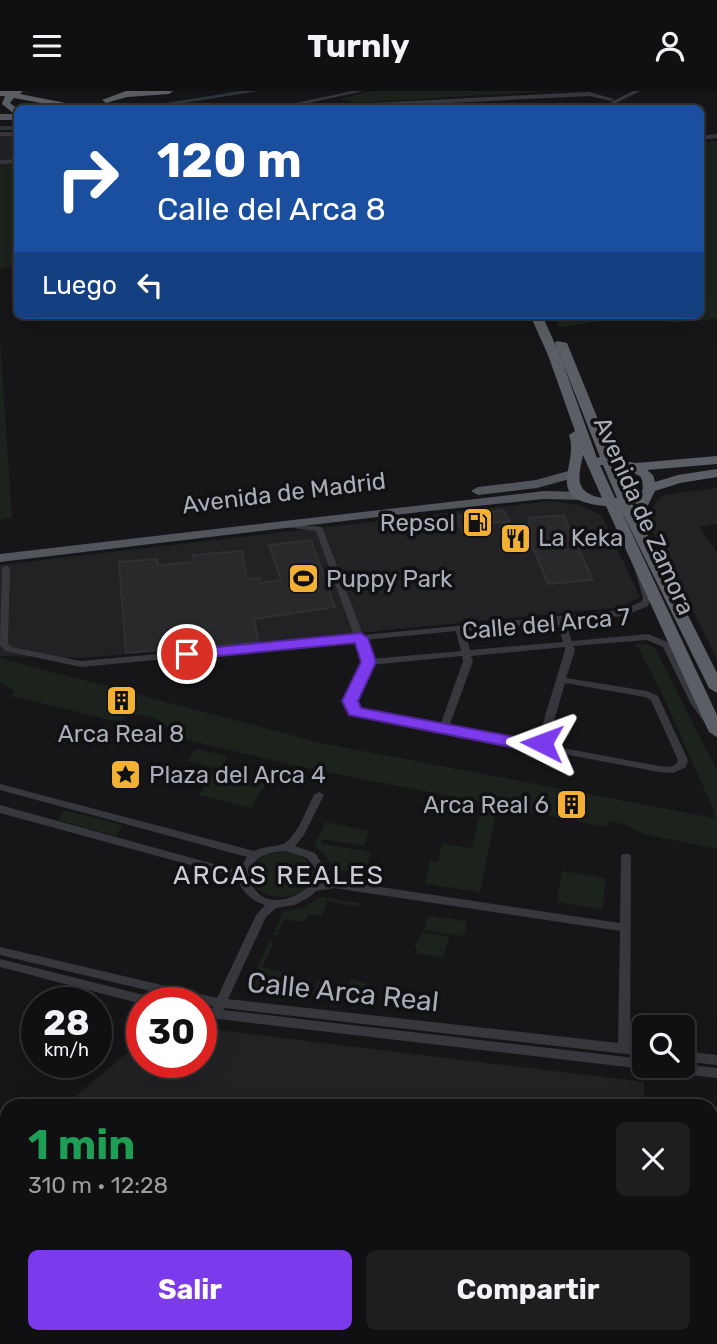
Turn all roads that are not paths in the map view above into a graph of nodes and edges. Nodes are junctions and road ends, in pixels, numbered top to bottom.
1 (169, 91) edge
2 (361, 91) edge
3 (627, 91) edge
4 (637, 91) edge
5 (6, 98) edge
6 (328, 98) junction
7 (505, 99) junction
8 (611, 99) junction
9 (482, 100) junction
10 (103, 102) edge
11 (493, 104) joint
12 (45, 105) edge
13 (61, 105) edge
14 (290, 105) edge
15 (348, 105) edge
16 (383, 105) edge
17 (598, 105) edge
18 (607, 105) edge
19 (538, 319) edge
20 (549, 319) edge
21 (571, 386) junction
22 (717, 460) edge
23 (607, 461) junction
24 (592, 462) junction
25 (632, 465) junction
26 (573, 472) junction
27 (717, 473) edge
28 (647, 492) junction
29 (583, 496) junction
30 (611, 503) junction
31 (625, 503) junction
32 (339, 517) junction
33 (280, 524) junction
34 (637, 527) junction
35 (319, 529) junction
36 (0, 550) edge
37 (3, 563) edge
38 (638, 565) junction
39 (560, 619) junction
40 (460, 629) junction
41 (361, 638) junction
42 (568, 643) junction
43 (466, 653) junction
44 (368, 662) junction
45 (562, 680) junction
46 (717, 688) edge
47 (421, 725) junction
48 (717, 733) edge
49 (541, 747) junction
50 (0, 786) edge
51 (319, 795) dead end
52 (0, 809) edge
53 (293, 848) junction
54 (255, 855) junction
55 (625, 857) dead end
56 (243, 876) junction
57 (319, 882) junction
58 (268, 901) junction
59 (625, 928) junction
60 (0, 951) edge
61 (0, 963) edge
62 (135, 987) edge
63 (126, 995) edge
64 (217, 1009) junction
65 (624, 1049) junction
66 (632, 1050) edge
67 (695, 1057) edge
68 (717, 1060) edge
69 (632, 1062) edge
70 (695, 1071) edge
71 (717, 1073) edge

1 - 10 highway
2 - 6 street
3 - 8 street
4 - 18 street
5 - 12 highway
5 - 13 highway
6 - 14 street
6 - 15 street
7 - 8 street
7 - 9 street
7 - 11 street
8 - 17 street
9 - 11 street
9 - 16 street
19 - 21 highway, Avenida de Zamora
20 - 21 highway, Avenida de Zamora
21 - 23 highway, Avenida de Zamora
21 - 24 highway, Avenida de Zamora
21 - 25 highway
21 - 26 highway
22 - 25 highway
23 - 24 highway
23 - 25 highway
23 - 31 highway, Avenida de Zamora
24 - 26 highway
24 - 30 highway, Avenida de Zamora
25 - 28 highway
26 - 29 highway
26 - 36 main road, Avenida de Madrid
27 - 28 highway
28 - 31 highway
28 - 34 highway
29 - 30 highway
29 - 32 main road, Avenida de Madrid
30 - 31 highway
30 - 38 highway, Avenida de Zamora
31 - 34 highway, Avenida de Zamora
32 - 33 main road, Avenida de Madrid
32 - 35 street, Avenida de Madrid
33 - 35 street
33 - 37 main road, Avenida de Madrid
34 - 46 highway, Avenida de Zamora
35 - 41 street
37 - 41 street, Calle del Arca 7
38 - 39 street, Calle del Arca 7
38 - 48 highway, Avenida de Zamora
39 - 40 street, Calle del Arca 7
39 - 42 street
40 - 41 street, Calle del Arca 7
40 - 43 street
41 - 44 street
42 - 43 street, Calle del Arca 7
42 - 45 street
42 - 48 street, Calle del Arca 7
43 - 44 street, Calle del Arca 7
43 - 47 street
44 - 47 street
45 - 49 street
45 - 49 street
47 - 49 street
50 - 54 street
51 - 53 street
52 - 56 street
53 - 54 street
53 - 57 street
54 - 56 street
55 - 59 street
56 - 58 street
57 - 58 street
57 - 59 street
58 - 64 street
59 - 65 street
60 - 62 street, Calle Arca Real
61 - 63 street
64 - 65 street, Calle Arca Real
64 - 69 street, Calle Arca Real
65 - 66 street, Calle Arca Real
67 - 68 street
70 - 71 street

